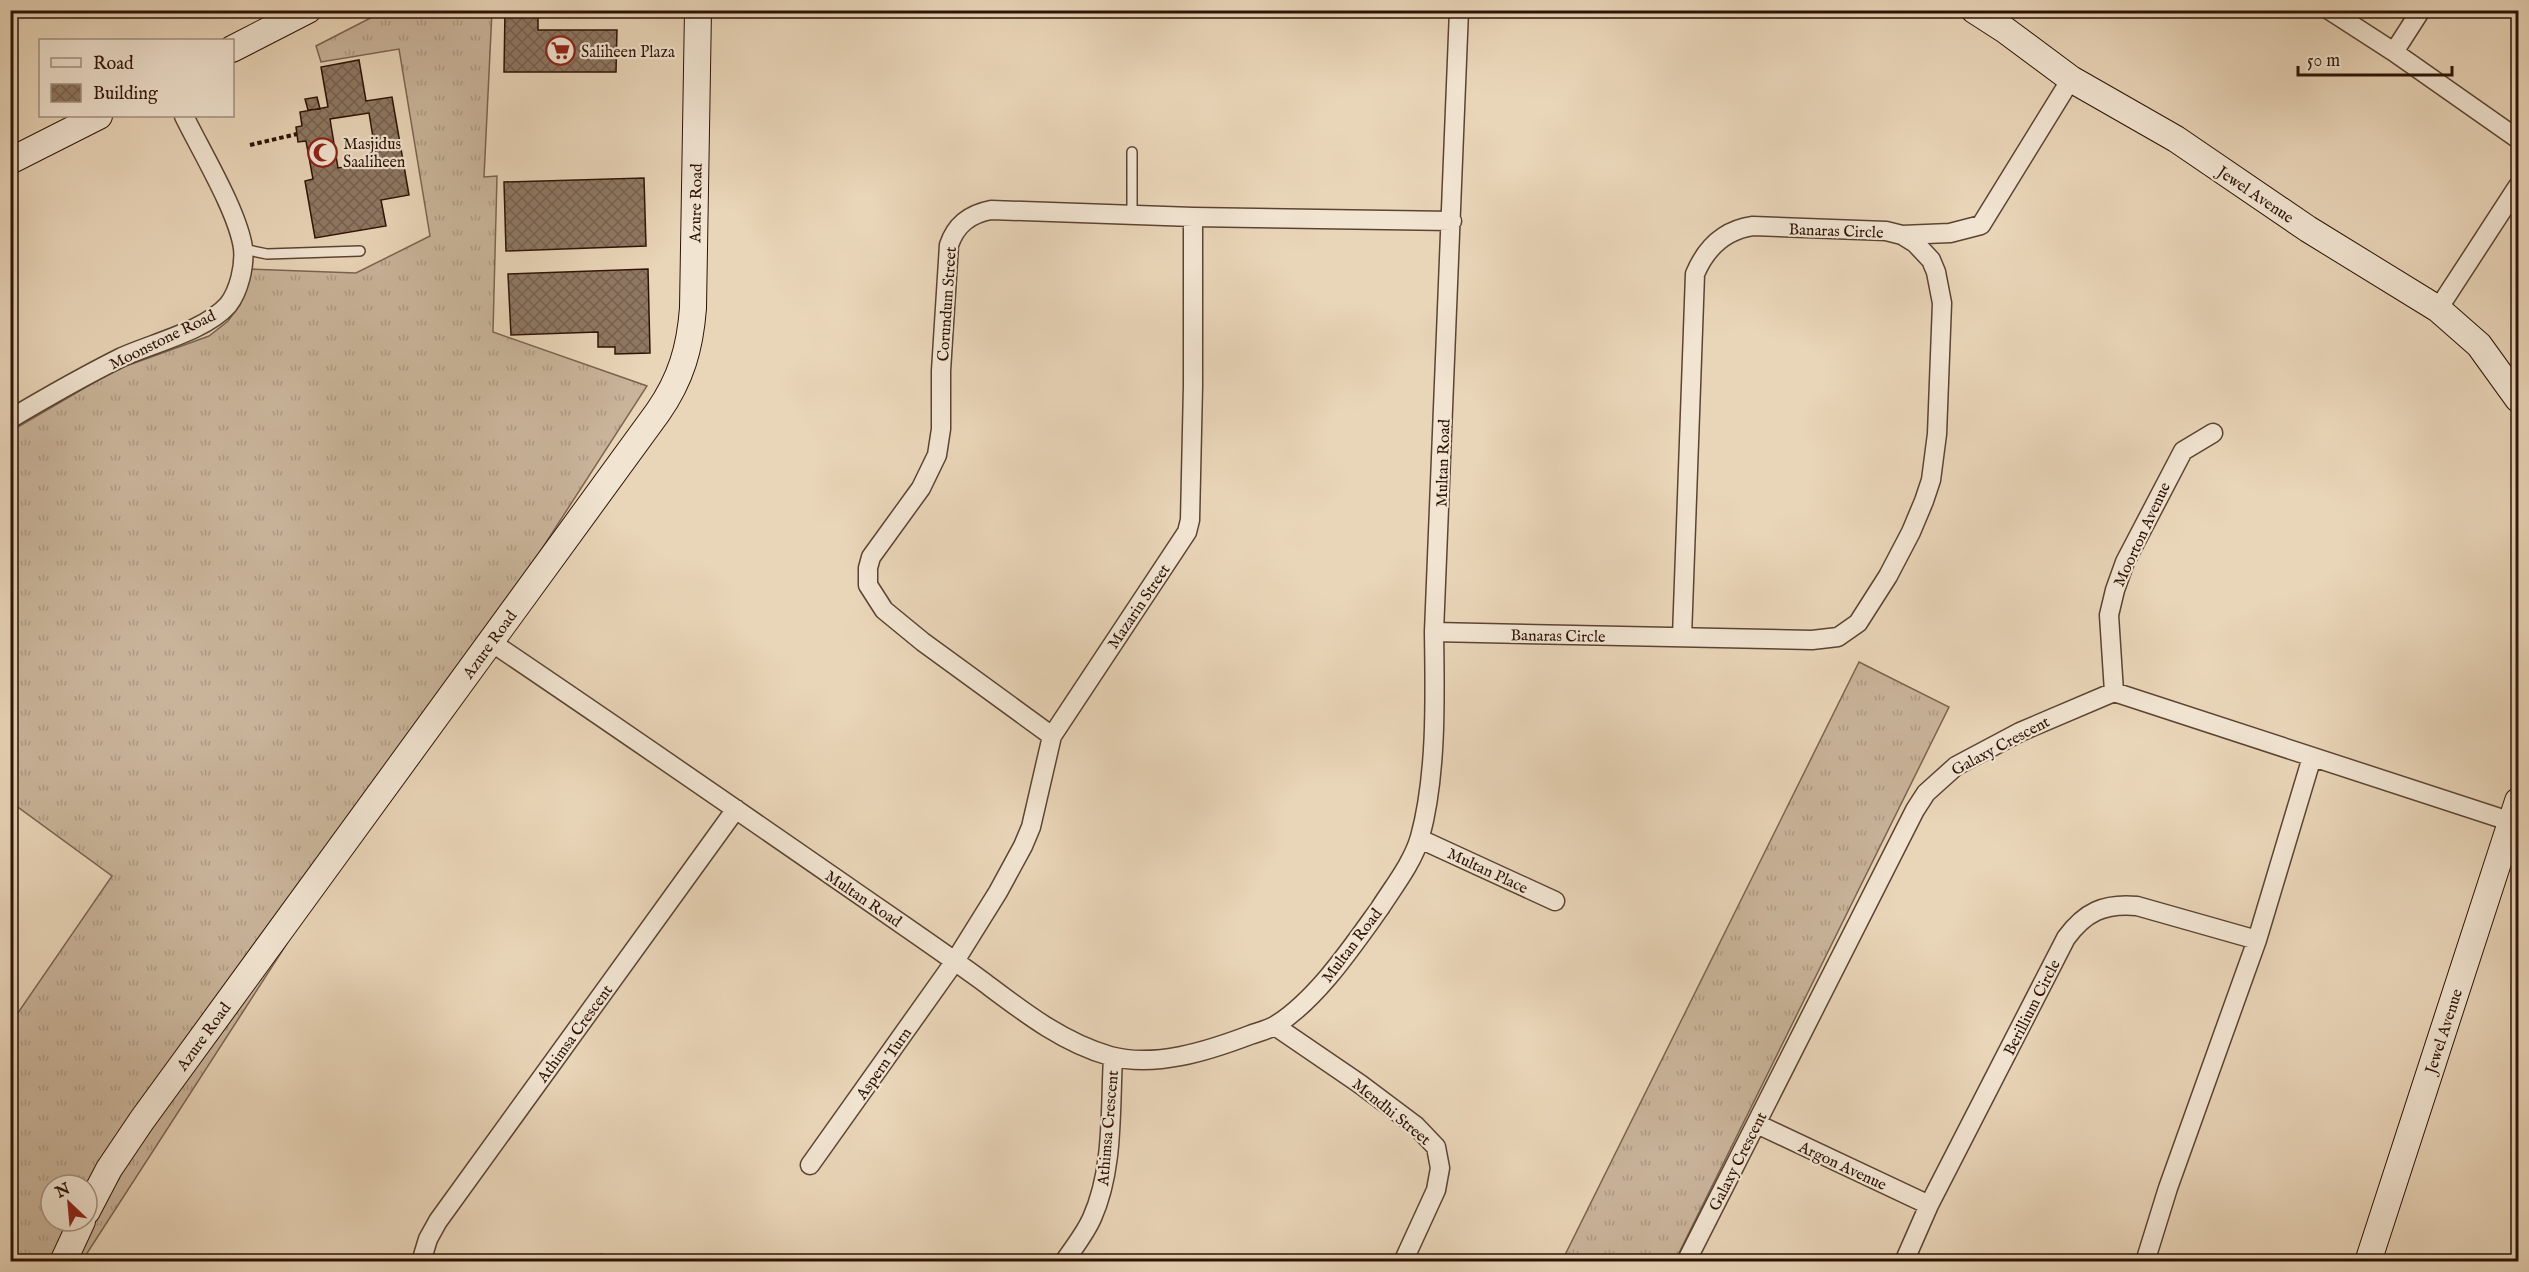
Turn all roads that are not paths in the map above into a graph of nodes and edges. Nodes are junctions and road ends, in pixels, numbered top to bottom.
1 (308, 10) edge
2 (698, 10) edge
3 (1459, 10) edge
4 (1974, 10) edge
5 (2329, 10) edge
6 (2421, 10) edge
7 (234, 48) edge
8 (2394, 52) junction
9 (2071, 79) junction
10 (97, 117) edge
11 (184, 117) edge
12 (2518, 139) edge
13 (1132, 152) dead end
14 (10, 160) edge
15 (2518, 186) edge
16 (1132, 215) junction
17 (1193, 217) junction
18 (1452, 221) junction
19 (1902, 235) junction
20 (243, 249) junction
21 (360, 251) dead end
22 (2438, 309) junction
23 (2518, 399) edge
24 (10, 419) edge
25 (2213, 433) dead end
26 (1434, 632) junction
27 (1682, 638) junction
28 (490, 642) junction
29 (2114, 692) junction
30 (1052, 735) junction
31 (2312, 757) junction
32 (736, 809) junction
33 (2515, 811) edge
34 (1420, 839) junction
35 (1555, 901) dead end
36 (2257, 940) junction
37 (955, 961) junction
38 (1275, 1026) junction
39 (1113, 1057) junction
40 (1757, 1124) junction
41 (810, 1165) dead end
42 (99, 1188) edge
43 (1929, 1205) junction
44 (76, 1233) edge
45 (63, 1262) edge
46 (421, 1262) edge
47 (1064, 1262) edge
48 (1402, 1262) edge
49 (1686, 1262) edge
50 (1904, 1262) edge
51 (2145, 1262) edge
52 (2368, 1262) edge

1 - 7 street
2 - 28 street, Azure Road
3 - 18 street, Multan Road
4 - 9 street, Jewel Avenue
5 - 8 street
6 - 8 street
8 - 12 street
9 - 19 street
9 - 22 street, Jewel Avenue
10 - 14 street
11 - 20 street, Moonstone Road
13 - 16 lane
15 - 22 street
16 - 17 street, Corundum Street
16 - 30 street, Corundum Street
17 - 18 street, Corundum Street
17 - 30 street, Mazarin Street
18 - 26 street, Multan Road
19 - 27 street, Banaras Circle
19 - 27 street, Banaras Circle
20 - 21 lane
20 - 24 street, Moonstone Road
22 - 23 street, Jewel Avenue
25 - 29 street, Moorton Avenue
26 - 27 street, Banaras Circle
26 - 34 street, Multan Road
28 - 32 street, Multan Road
28 - 42 street, Azure Road
29 - 31 street
29 - 40 street, Galaxy Crescent
30 - 37 street, Mazarin Street
31 - 33 street
31 - 36 street
32 - 37 street, Multan Road
32 - 46 street, Athimsa Crescent
33 - 52 street, Jewel Avenue
34 - 35 street, Multan Place
34 - 38 street, Multan Road
36 - 43 street, Berillium Circle
36 - 51 street
37 - 39 street, Multan Road
37 - 41 street, Aspern Turn
38 - 39 street, Multan Road
38 - 48 street, Mendhi Street
39 - 47 street, Athimsa Crescent
40 - 43 street, Argon Avenue
40 - 49 street, Galaxy Crescent
43 - 50 street, Berillium Circle
44 - 45 street

